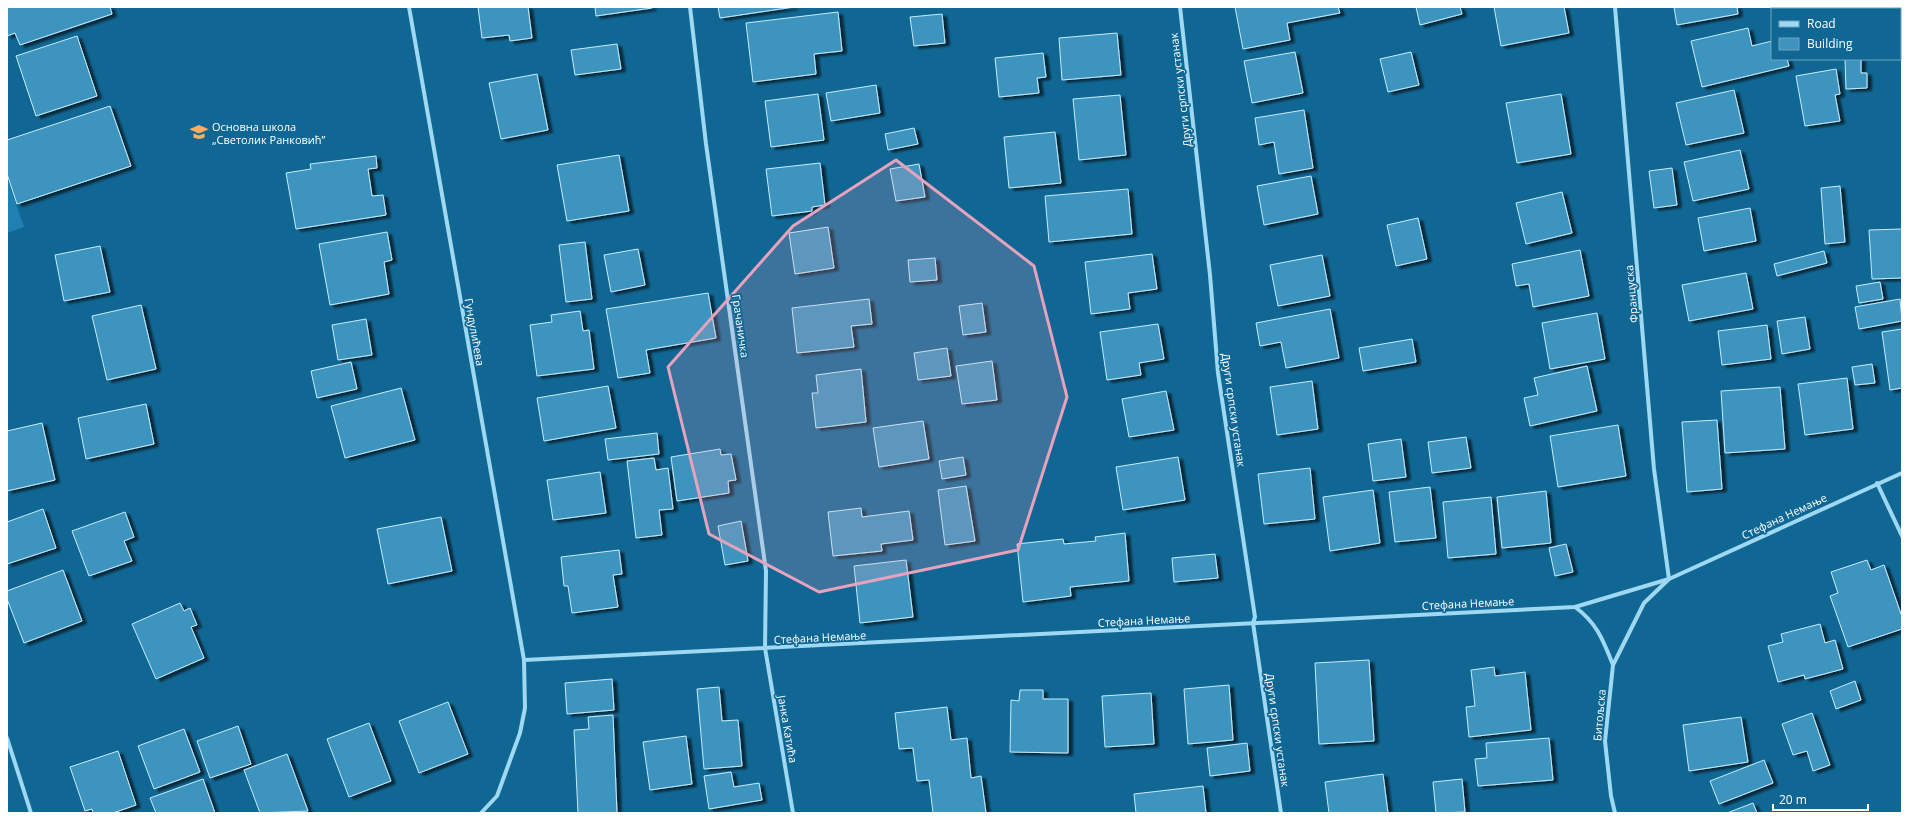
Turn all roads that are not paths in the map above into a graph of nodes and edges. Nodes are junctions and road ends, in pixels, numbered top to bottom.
1 (409, 7) edge
2 (690, 7) edge
3 (1180, 7) edge
4 (1615, 7) edge
5 (1902, 473) edge
6 (1877, 483) junction
7 (1902, 536) edge
8 (1669, 579) junction
9 (1576, 607) junction
10 (1253, 624) junction
11 (765, 648) junction
12 (524, 660) junction
13 (1613, 665) junction
14 (7, 738) edge
15 (31, 813) edge
16 (481, 813) edge
17 (793, 813) edge
18 (1281, 813) edge
19 (1615, 813) edge

1 - 12 street, Гундулићева
2 - 11 street, Грачаничка
3 - 10 street, Други српски устанак
4 - 8 street, Француска
5 - 6 street, Стефана Немање
6 - 7 street
6 - 8 street, Стефана Немање
8 - 9 street, Стефана Немање
8 - 13 street, Битољска
9 - 10 street, Стефана Немање
9 - 13 street, Битољска
10 - 11 street, Стефана Немање
10 - 18 street, Други српски устанак
11 - 12 street, Стефана Немање
11 - 17 street, Јанка Катића
12 - 16 street
13 - 19 street, Битољска
14 - 15 street

